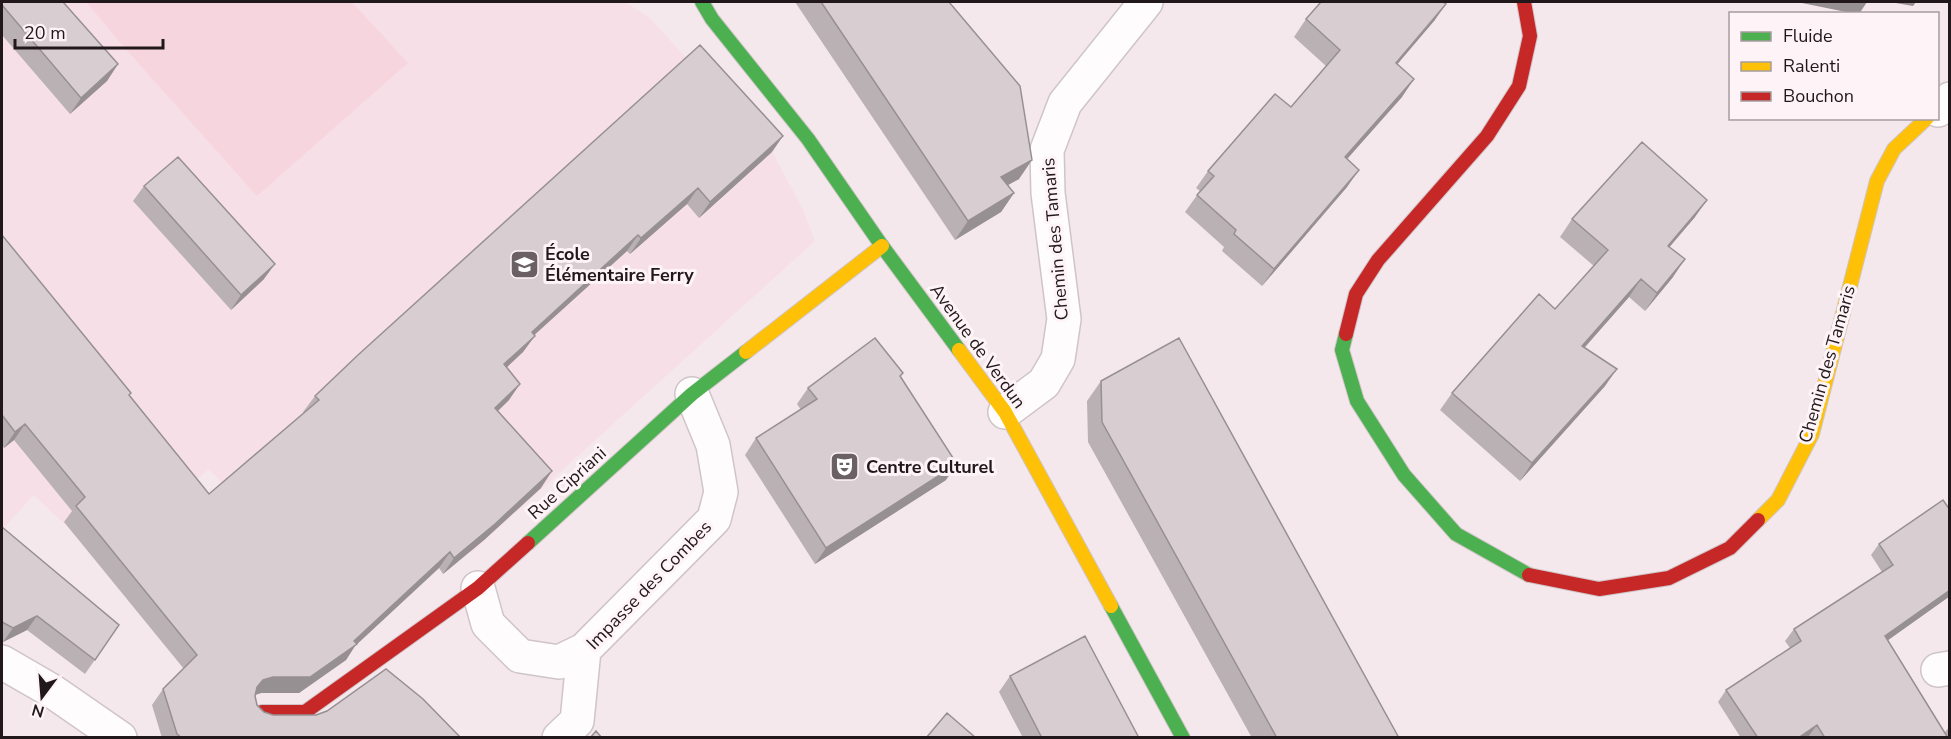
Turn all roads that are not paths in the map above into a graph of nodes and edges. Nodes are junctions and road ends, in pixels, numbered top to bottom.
1 (687, 2) edge
2 (702, 2) edge
3 (1146, 2) edge
4 (1524, 2) edge
5 (712, 19) junction
6 (1925, 120) edge
7 (882, 246) junction
8 (692, 394) junction
9 (1005, 412) junction
10 (478, 588) junction
11 (584, 650) junction
12 (2, 662) edge
13 (262, 711) edge
14 (120, 738) edge
15 (558, 738) edge
16 (1183, 738) edge

1 - 5 street
2 - 5 street, Avenue de Verdun
3 - 9 street, Chemin des Tamaris
4 - 6 street, Chemin des Tamaris
5 - 7 street, Avenue de Verdun
7 - 8 street, Rue Cipriani
7 - 9 street, Avenue de Verdun
8 - 10 street, Rue Cipriani
8 - 11 street, Impasse des Combes
9 - 16 street, Avenue de Verdun
10 - 11 street
10 - 13 street, Rue Cipriani
11 - 15 street, Impasse des Combes
12 - 14 street

